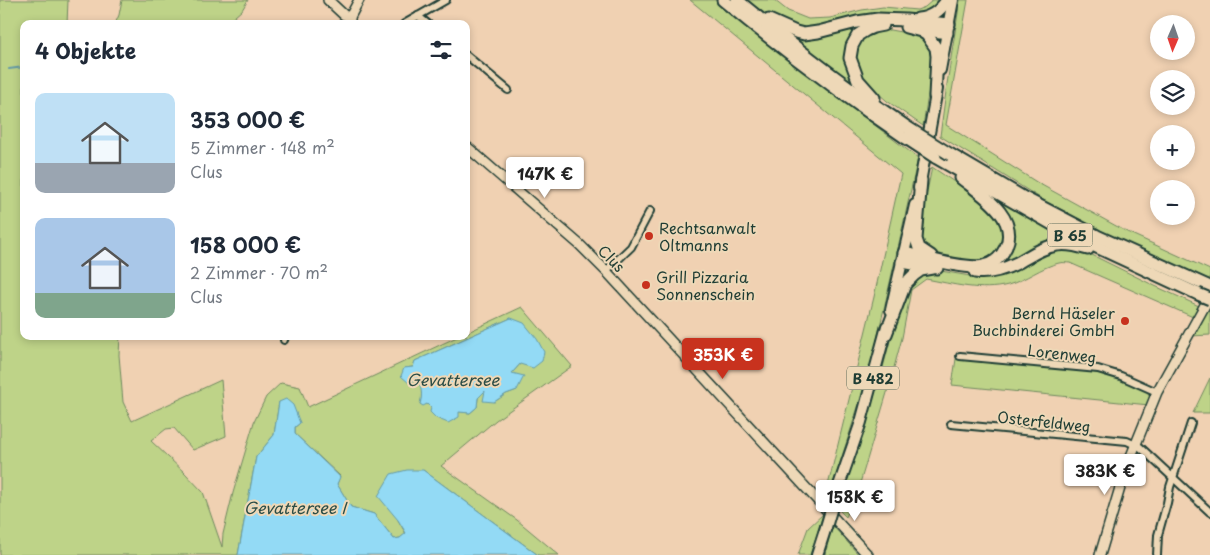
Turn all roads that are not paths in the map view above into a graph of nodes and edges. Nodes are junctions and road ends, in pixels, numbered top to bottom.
1 (328, 0) edge
2 (359, 0) edge
3 (446, 0) edge
4 (723, 0) edge
5 (737, 0) edge
6 (948, 0) edge
7 (953, 0) edge
8 (750, 10) junction
9 (418, 16) junction
10 (350, 20) edge
11 (411, 20) edge
12 (423, 20) edge
13 (906, 23) junction
14 (948, 28) junction
15 (470, 58) edge
16 (508, 90) dead end
17 (935, 96) junction
18 (889, 114) junction
19 (907, 133) junction
20 (470, 149) edge
21 (949, 162) junction
22 (921, 180) junction
23 (650, 212) dead end
24 (1110, 254) junction
25 (903, 257) junction
26 (936, 264) junction
27 (606, 271) junction
28 (1203, 289) edge
29 (1210, 298) edge
30 (886, 334) junction
31 (960, 356) dead end
32 (1157, 392) junction
33 (1190, 422) dead end
34 (951, 424) dead end
35 (1135, 445) junction
36 (1172, 478) junction
37 (1210, 512) edge
38 (817, 555) edge
39 (868, 555) edge
40 (1100, 555) edge
41 (1157, 555) edge

1 - 10 main road
2 - 10 main road
3 - 9 street
4 - 19 highway, B 65
5 - 8 highway, B 65
6 - 13 highway
7 - 14 main road, B 482
8 - 13 highway
8 - 18 highway, B 65
9 - 11 street
9 - 12 street
13 - 14 highway
13 - 17 highway
13 - 18 highway
14 - 17 main road, B 482
15 - 16 street
17 - 22 main road, B 482
18 - 19 highway, B 65
19 - 21 highway, B 65, bridge
19 - 21 highway, B 65, bridge
20 - 27 main road, Clus
21 - 24 highway, B 65
21 - 26 highway
21 - 28 highway, B 65
22 - 25 main road, B 482
22 - 26 highway
23 - 27 street
24 - 26 highway
24 - 28 highway, B 65
25 - 26 highway
25 - 30 main road, B 482
26 - 30 highway
27 - 39 main road, Clus
28 - 29 highway, B 65, bridge
29 - 32 main road
30 - 38 main road, B 482, bridge
31 - 32 street, Lorenweg
32 - 35 main road
33 - 36 street
34 - 35 street, Osterfeldweg
35 - 36 street
35 - 40 main road
36 - 37 street
36 - 41 street

